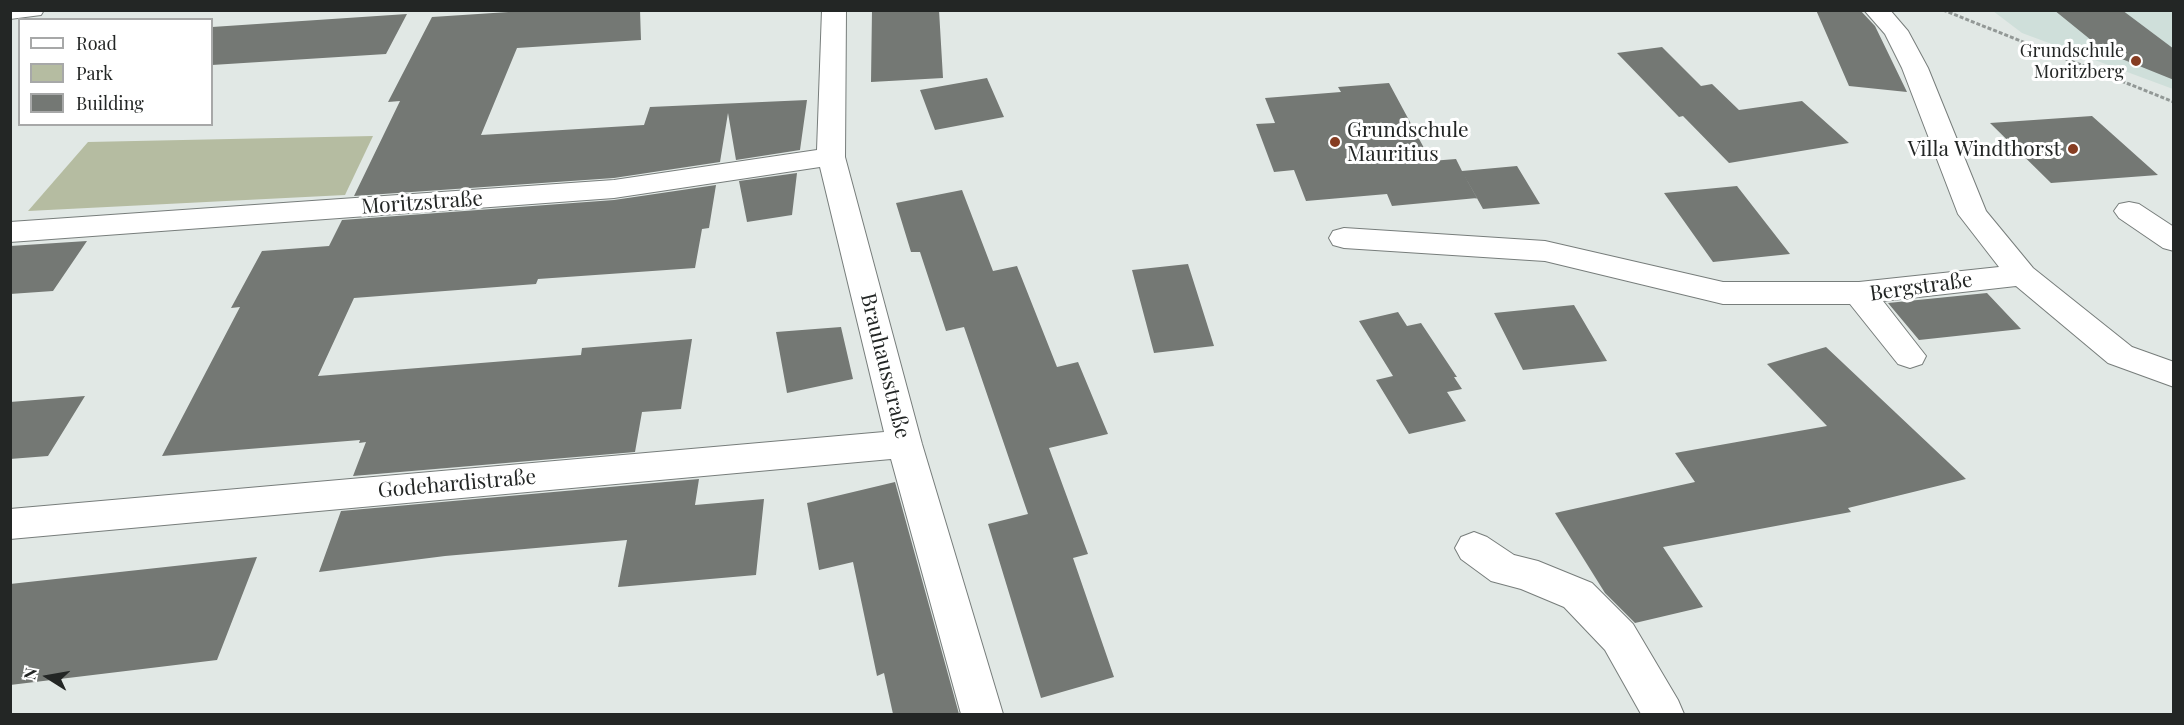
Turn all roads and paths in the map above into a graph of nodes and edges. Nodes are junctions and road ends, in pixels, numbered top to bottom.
1 (32, 10) edge
2 (834, 10) edge
3 (1876, 10) edge
4 (1943, 10) edge
5 (10, 12) edge
6 (2174, 102) edge
7 (831, 156) junction
8 (2129, 211) dead end
9 (10, 232) edge
10 (1344, 238) dead end
11 (2174, 241) edge
12 (2022, 275) junction
13 (1859, 293) junction
14 (1910, 356) dead end
15 (2174, 375) edge
16 (904, 444) junction
17 (10, 524) edge
18 (1474, 548) dead end
19 (982, 714) edge
20 (1663, 714) edge

1 - 5 street
2 - 7 street, Brauhausstraße
3 - 12 street
4 - 6 path
7 - 9 street, Moritzstraße
7 - 16 street, Brauhausstraße
8 - 11 street
10 - 13 street
12 - 13 street, Bergstraße
12 - 15 street
13 - 14 street, Bergstraße
16 - 17 street, Godehardistraße
16 - 19 street, Brauhausstraße
18 - 20 street

